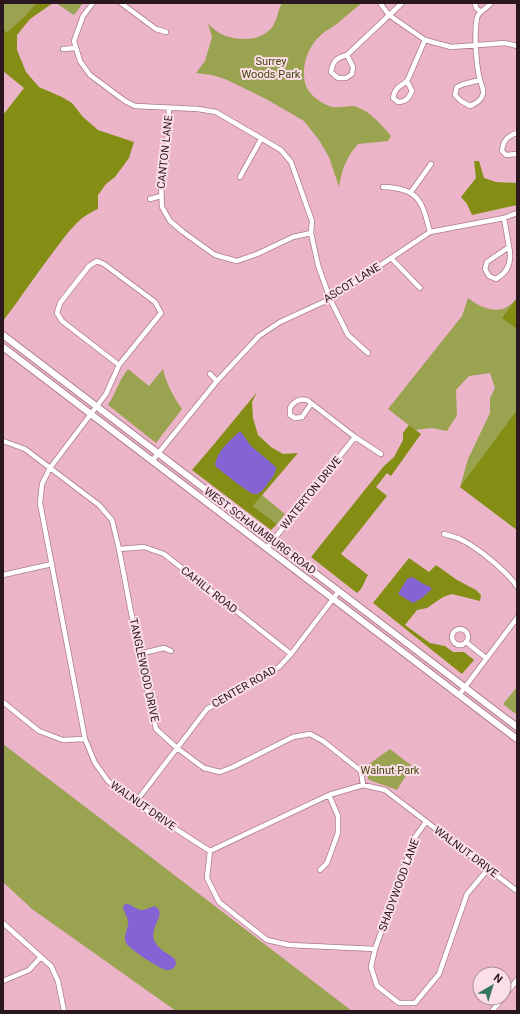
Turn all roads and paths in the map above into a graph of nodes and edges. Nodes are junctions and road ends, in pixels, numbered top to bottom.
1 (93, 3) edge
2 (121, 3) edge
3 (380, 3) edge
4 (402, 3) edge
5 (475, 3) edge
6 (491, 3) edge
7 (480, 11) junction
8 (389, 15) junction
9 (166, 32) dead end
10 (425, 40) junction
11 (476, 45) junction
12 (517, 46) edge
13 (76, 48) junction
14 (63, 49) dead end
15 (347, 55) junction
16 (480, 80) junction
17 (407, 81) junction
18 (170, 108) junction
19 (517, 134) edge
20 (261, 139) junction
21 (517, 154) edge
22 (430, 164) dead end
23 (240, 177) dead end
24 (383, 187) dead end
25 (411, 192) junction
26 (161, 196) junction
27 (150, 199) dead end
28 (517, 213) edge
29 (504, 218) junction
30 (430, 232) junction
31 (311, 233) junction
32 (509, 247) junction
33 (391, 258) junction
34 (420, 288) dead end
35 (330, 299) junction
36 (3, 335) edge
37 (3, 347) edge
38 (368, 353) dead end
39 (119, 365) junction
40 (210, 374) dead end
41 (217, 381) junction
42 (311, 404) junction
43 (97, 406) junction
44 (91, 415) junction
45 (355, 437) junction
46 (3, 441) edge
47 (159, 453) junction
48 (381, 454) dead end
49 (152, 461) junction
50 (50, 468) junction
51 (444, 534) dead end
52 (273, 541) junction
53 (267, 548) junction
54 (119, 549) junction
55 (52, 564) junction
56 (3, 575) edge
57 (517, 587) edge
58 (339, 591) junction
59 (333, 599) junction
60 (517, 618) edge
61 (466, 642) dead end
62 (171, 651) dead end
63 (139, 654) junction
64 (291, 654) junction
65 (486, 658) junction
66 (464, 687) junction
67 (459, 694) junction
68 (3, 702) edge
69 (517, 727) edge
70 (85, 739) junction
71 (517, 739) edge
72 (177, 748) junction
73 (363, 785) junction
74 (329, 795) junction
75 (135, 803) junction
76 (426, 822) junction
77 (210, 851) junction
78 (488, 869) junction
79 (320, 870) dead end
80 (517, 891) edge
81 (3, 923) edge
82 (375, 949) junction
83 (41, 957) junction
84 (3, 981) edge
85 (64, 1011) edge

1 - 13 street
2 - 9 street
3 - 8 street
4 - 8 street
5 - 7 street
6 - 7 street
7 - 11 street
8 - 10 street
8 - 15 street
10 - 11 street
10 - 17 street
11 - 12 street
11 - 16 street
13 - 14 street
13 - 18 street
15 - 15 street
16 - 16 street
17 - 17 street
18 - 20 street
18 - 26 street, CANTON LANE
19 - 21 street
20 - 23 street
20 - 31 street
22 - 25 street
24 - 25 street
25 - 30 street
26 - 27 street, CANTON LANE
26 - 31 street, CANTON LANE
28 - 29 street, ASCOT LANE
29 - 30 street, ASCOT LANE
29 - 32 street
30 - 33 street, ASCOT LANE
31 - 35 street
32 - 32 street
33 - 34 street
33 - 35 street, ASCOT LANE
35 - 38 street
35 - 41 street, ASCOT LANE
36 - 43 main road, WEST SCHAUMBURG ROAD
37 - 44 main road, WEST SCHAUMBURG ROAD
39 - 39 street, WALNUT DRIVE
39 - 43 street, WALNUT DRIVE
40 - 41 street
41 - 47 street, ASCOT LANE
42 - 42 street
42 - 45 street
43 - 44 street, WALNUT DRIVE
43 - 47 main road, WEST SCHAUMBURG ROAD
44 - 49 main road, WEST SCHAUMBURG ROAD
44 - 50 street, WALNUT DRIVE
45 - 48 street
45 - 52 street, WATERTON DRIVE
46 - 50 street, TANGLEWOOD DRIVE
47 - 49 street, ASCOT LANE
47 - 52 main road, WEST SCHAUMBURG ROAD
49 - 53 main road, WEST SCHAUMBURG ROAD
50 - 54 street, TANGLEWOOD DRIVE
50 - 55 street, WALNUT DRIVE
51 - 57 street
52 - 53 street, WATERTON DRIVE
52 - 58 main road, WEST SCHAUMBURG ROAD
53 - 59 main road, WEST SCHAUMBURG ROAD
54 - 63 street, TANGLEWOOD DRIVE
54 - 64 street, CAHILL ROAD
55 - 56 street
55 - 70 street, WALNUT DRIVE
58 - 59 street, CENTER ROAD
58 - 66 main road, WEST SCHAUMBURG ROAD
59 - 64 street, CENTER ROAD
59 - 67 main road, WEST SCHAUMBURG ROAD
60 - 65 street
61 - 65 street
62 - 63 street
63 - 72 street, TANGLEWOOD DRIVE
64 - 72 street, CENTER ROAD
65 - 66 street
66 - 67 street
66 - 69 main road, WEST SCHAUMBURG ROAD
67 - 71 main road, WEST SCHAUMBURG ROAD
68 - 70 street
70 - 75 street, WALNUT DRIVE
72 - 73 street, TANGLEWOOD DRIVE
72 - 75 street, CENTER ROAD
73 - 74 street, WALNUT DRIVE
73 - 76 street, WALNUT DRIVE
74 - 77 street, WALNUT DRIVE
74 - 79 street
75 - 77 street, WALNUT DRIVE
76 - 78 street, WALNUT DRIVE
76 - 82 street, SHADYWOOD LANE
77 - 82 street
78 - 80 street, WALNUT DRIVE
78 - 82 street, SHADYWOOD LANE
81 - 83 street
83 - 84 street
83 - 85 street

